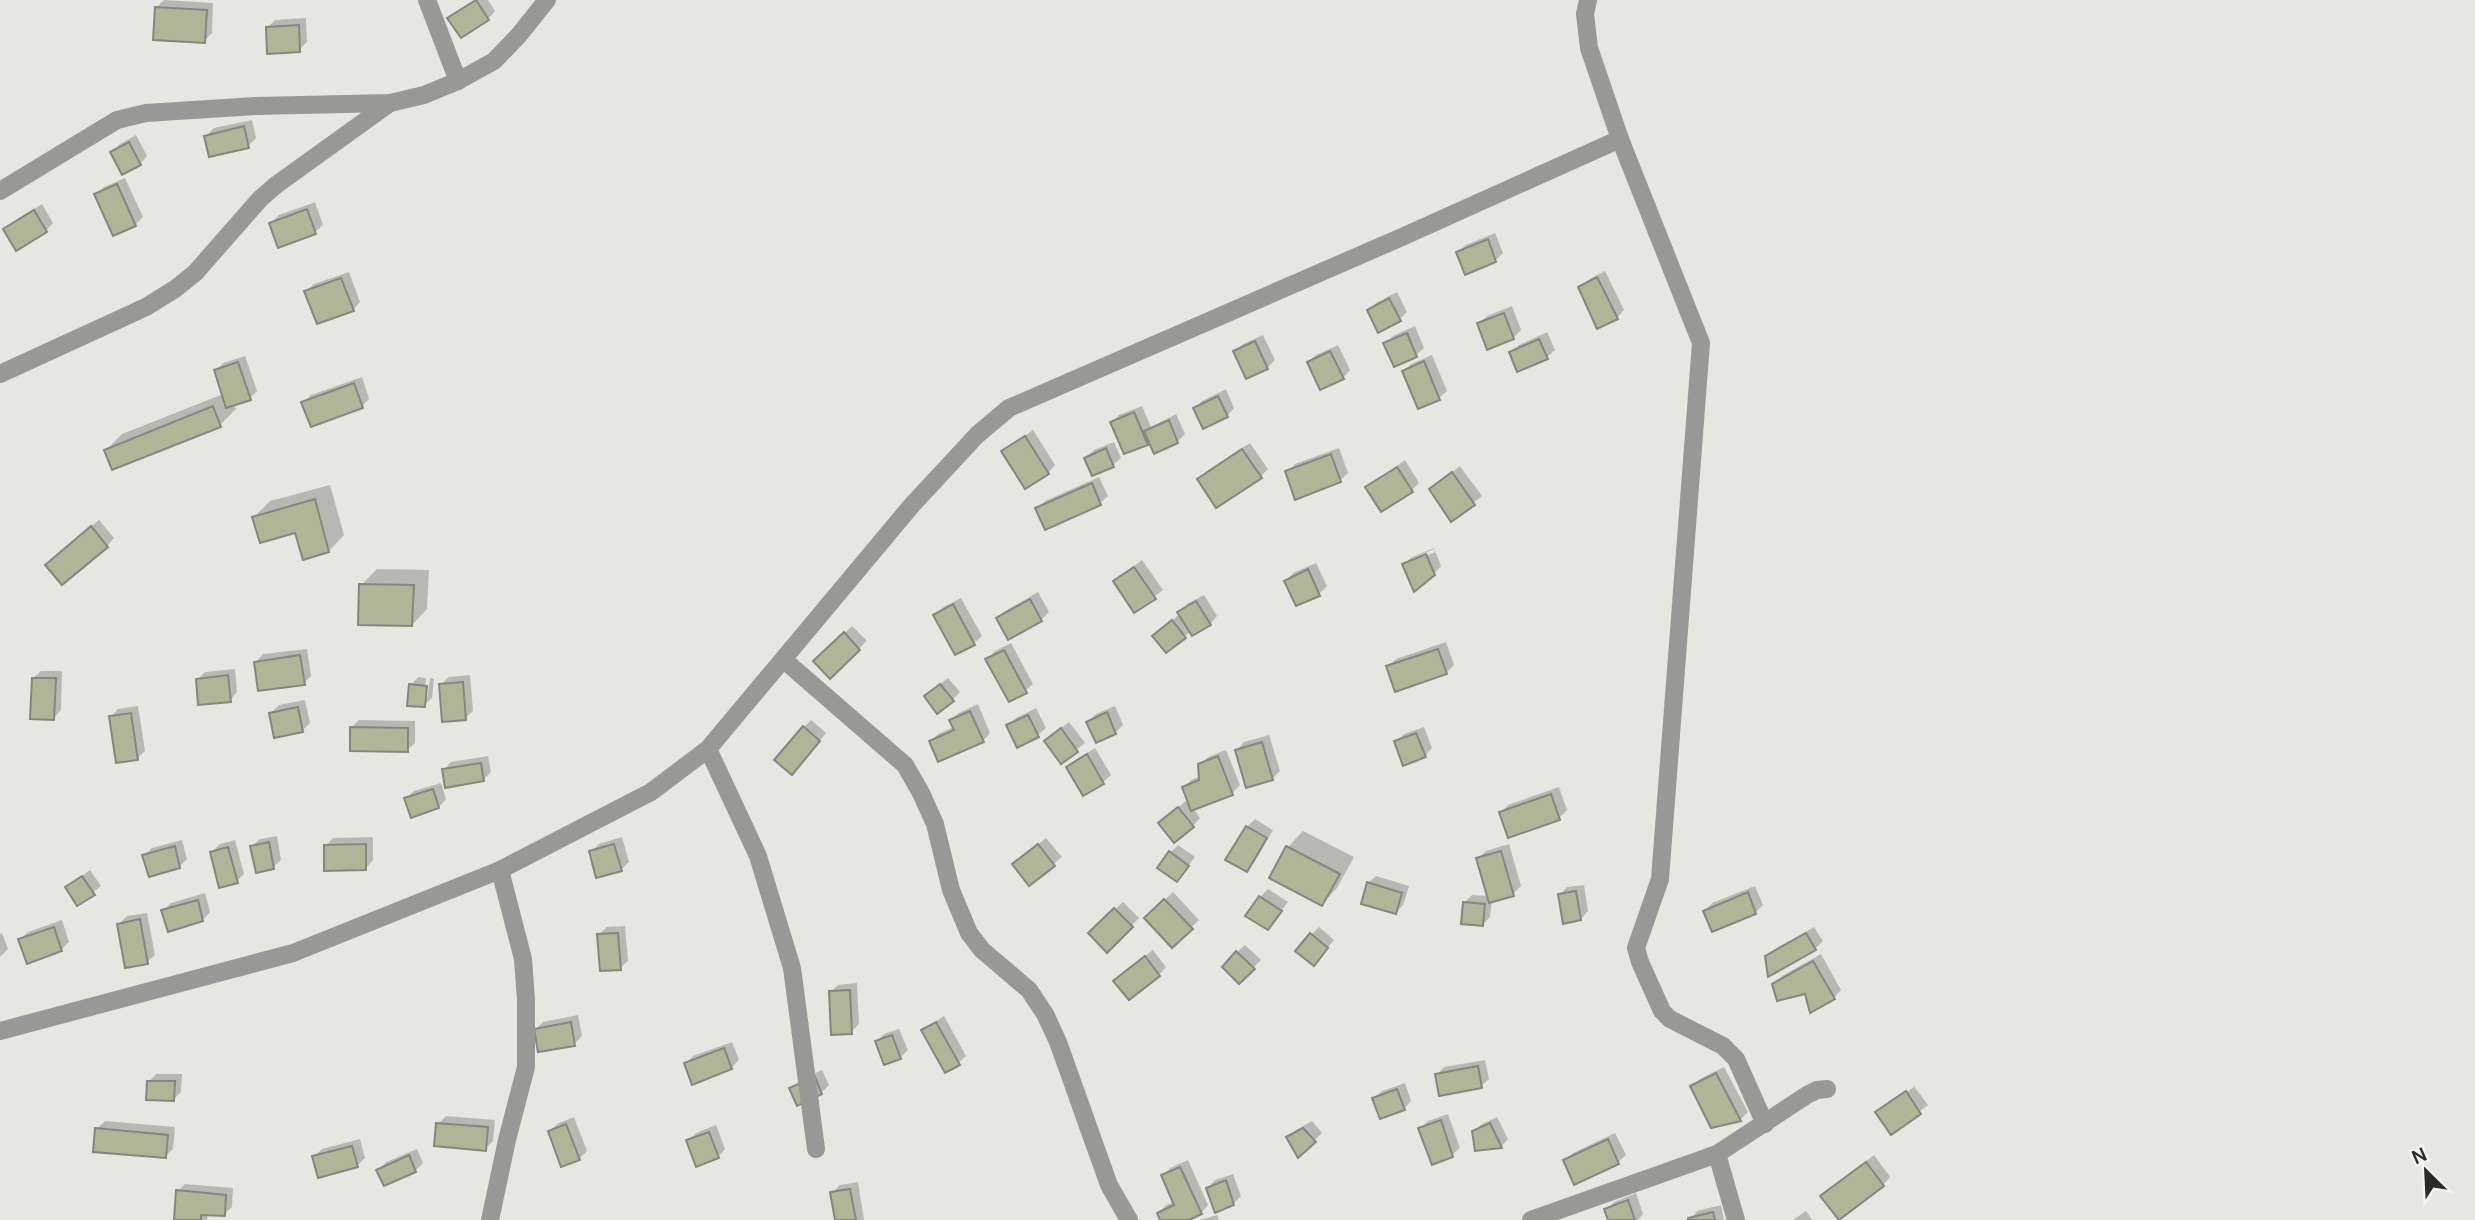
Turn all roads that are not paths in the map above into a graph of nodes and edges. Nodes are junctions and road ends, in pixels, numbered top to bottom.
1 (427, 0) edge
2 (547, 0) edge
3 (1588, 0) edge
4 (458, 81) junction
5 (390, 103) junction
6 (1620, 139) junction
7 (0, 191) edge
8 (0, 374) edge
9 (784, 660) junction
10 (708, 749) junction
11 (500, 870) junction
12 (0, 1031) edge
13 (1826, 1089) dead end
14 (1765, 1124) junction
15 (816, 1149) dead end
16 (1717, 1154) junction
17 (490, 1220) edge
18 (1129, 1220) edge
19 (1531, 1220) edge
20 (1736, 1220) edge

1 - 4 street
2 - 4 street
3 - 6 street
4 - 5 street
5 - 7 street
5 - 8 street
6 - 9 street
6 - 14 street
9 - 10 street
9 - 18 street
10 - 11 street
10 - 15 street
11 - 12 street
11 - 17 street
13 - 14 street
14 - 16 street
16 - 19 street
16 - 20 street

